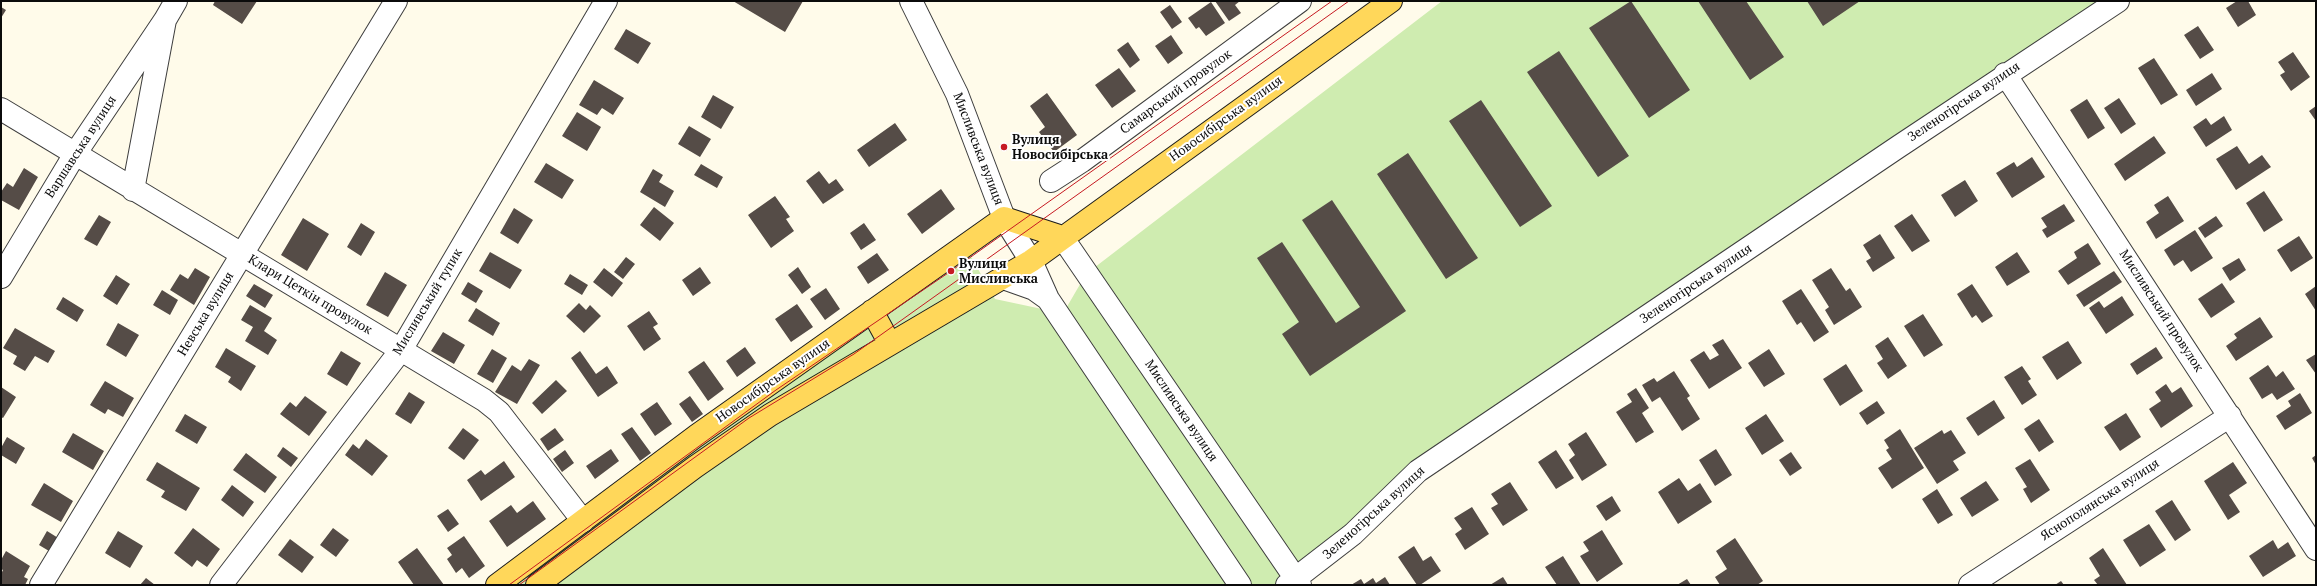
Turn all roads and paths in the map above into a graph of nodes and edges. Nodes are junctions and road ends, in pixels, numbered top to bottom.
1 (176, 1) edge
2 (396, 1) edge
3 (606, 1) edge
4 (911, 1) edge
5 (1300, 1) edge
6 (1391, 1) edge
7 (2118, 1) edge
8 (165, 20) junction
9 (2006, 74) junction
10 (1, 109) edge
11 (75, 154) junction
12 (1051, 181) dead end
13 (132, 190) junction
14 (1004, 218) junction
15 (1062, 237) junction
16 (243, 255) junction
17 (1031, 261) junction
18 (1, 277) edge
19 (1003, 278) junction
20 (1047, 296) junction
21 (872, 312) junction
22 (890, 344) junction
23 (400, 350) junction
24 (2230, 416) junction
25 (583, 521) junction
26 (2316, 549) edge
27 (1294, 583) edge
28 (41, 585) edge
29 (221, 585) edge
30 (497, 585) edge
31 (537, 585) edge
32 (1240, 585) edge
33 (1970, 585) edge

1 - 8 street, Варшавська вулиця
2 - 16 street, Невська вулиця
3 - 23 street, Мисливський тупик
4 - 14 street, Мисливська вулиця
5 - 12 street, Самарський провулок
6 - 15 main road, Новосибірська вулиця
7 - 9 street, Зеленогірська вулиця
8 - 11 street, Варшавська вулиця
8 - 13 street, Варшавська вулиця
9 - 24 street, Мисливський провулок
9 - 27 street, Зеленогірська вулиця
10 - 11 street, Клари Цеткін провулок
11 - 13 street, Клари Цеткін провулок
11 - 18 street, Варшавська вулиця
13 - 16 street, Клари Цеткін провулок
14 - 15 main road
14 - 17 street, Мисливська вулиця
14 - 21 main road, Новосибірська вулиця
15 - 17 main road, Новосибірська вулиця
15 - 27 street, Мисливська вулиця
16 - 23 street, Клари Цеткін провулок
16 - 28 street, Невська вулиця
17 - 19 main road, Новосибірська вулиця
17 - 20 street, Мисливська вулиця
19 - 20 street
19 - 22 main road, Новосибірська вулиця
20 - 32 street, Мисливська вулиця
21 - 22 main road
21 - 25 main road, Новосибірська вулиця
22 - 31 main road, Новосибірська вулиця
23 - 25 street, Клари Цеткін провулок
23 - 29 street, Мисливський тупик
24 - 26 street, Мисливський провулок
24 - 33 street, Яснополянська вулиця
25 - 30 main road, Новосибірська вулиця

